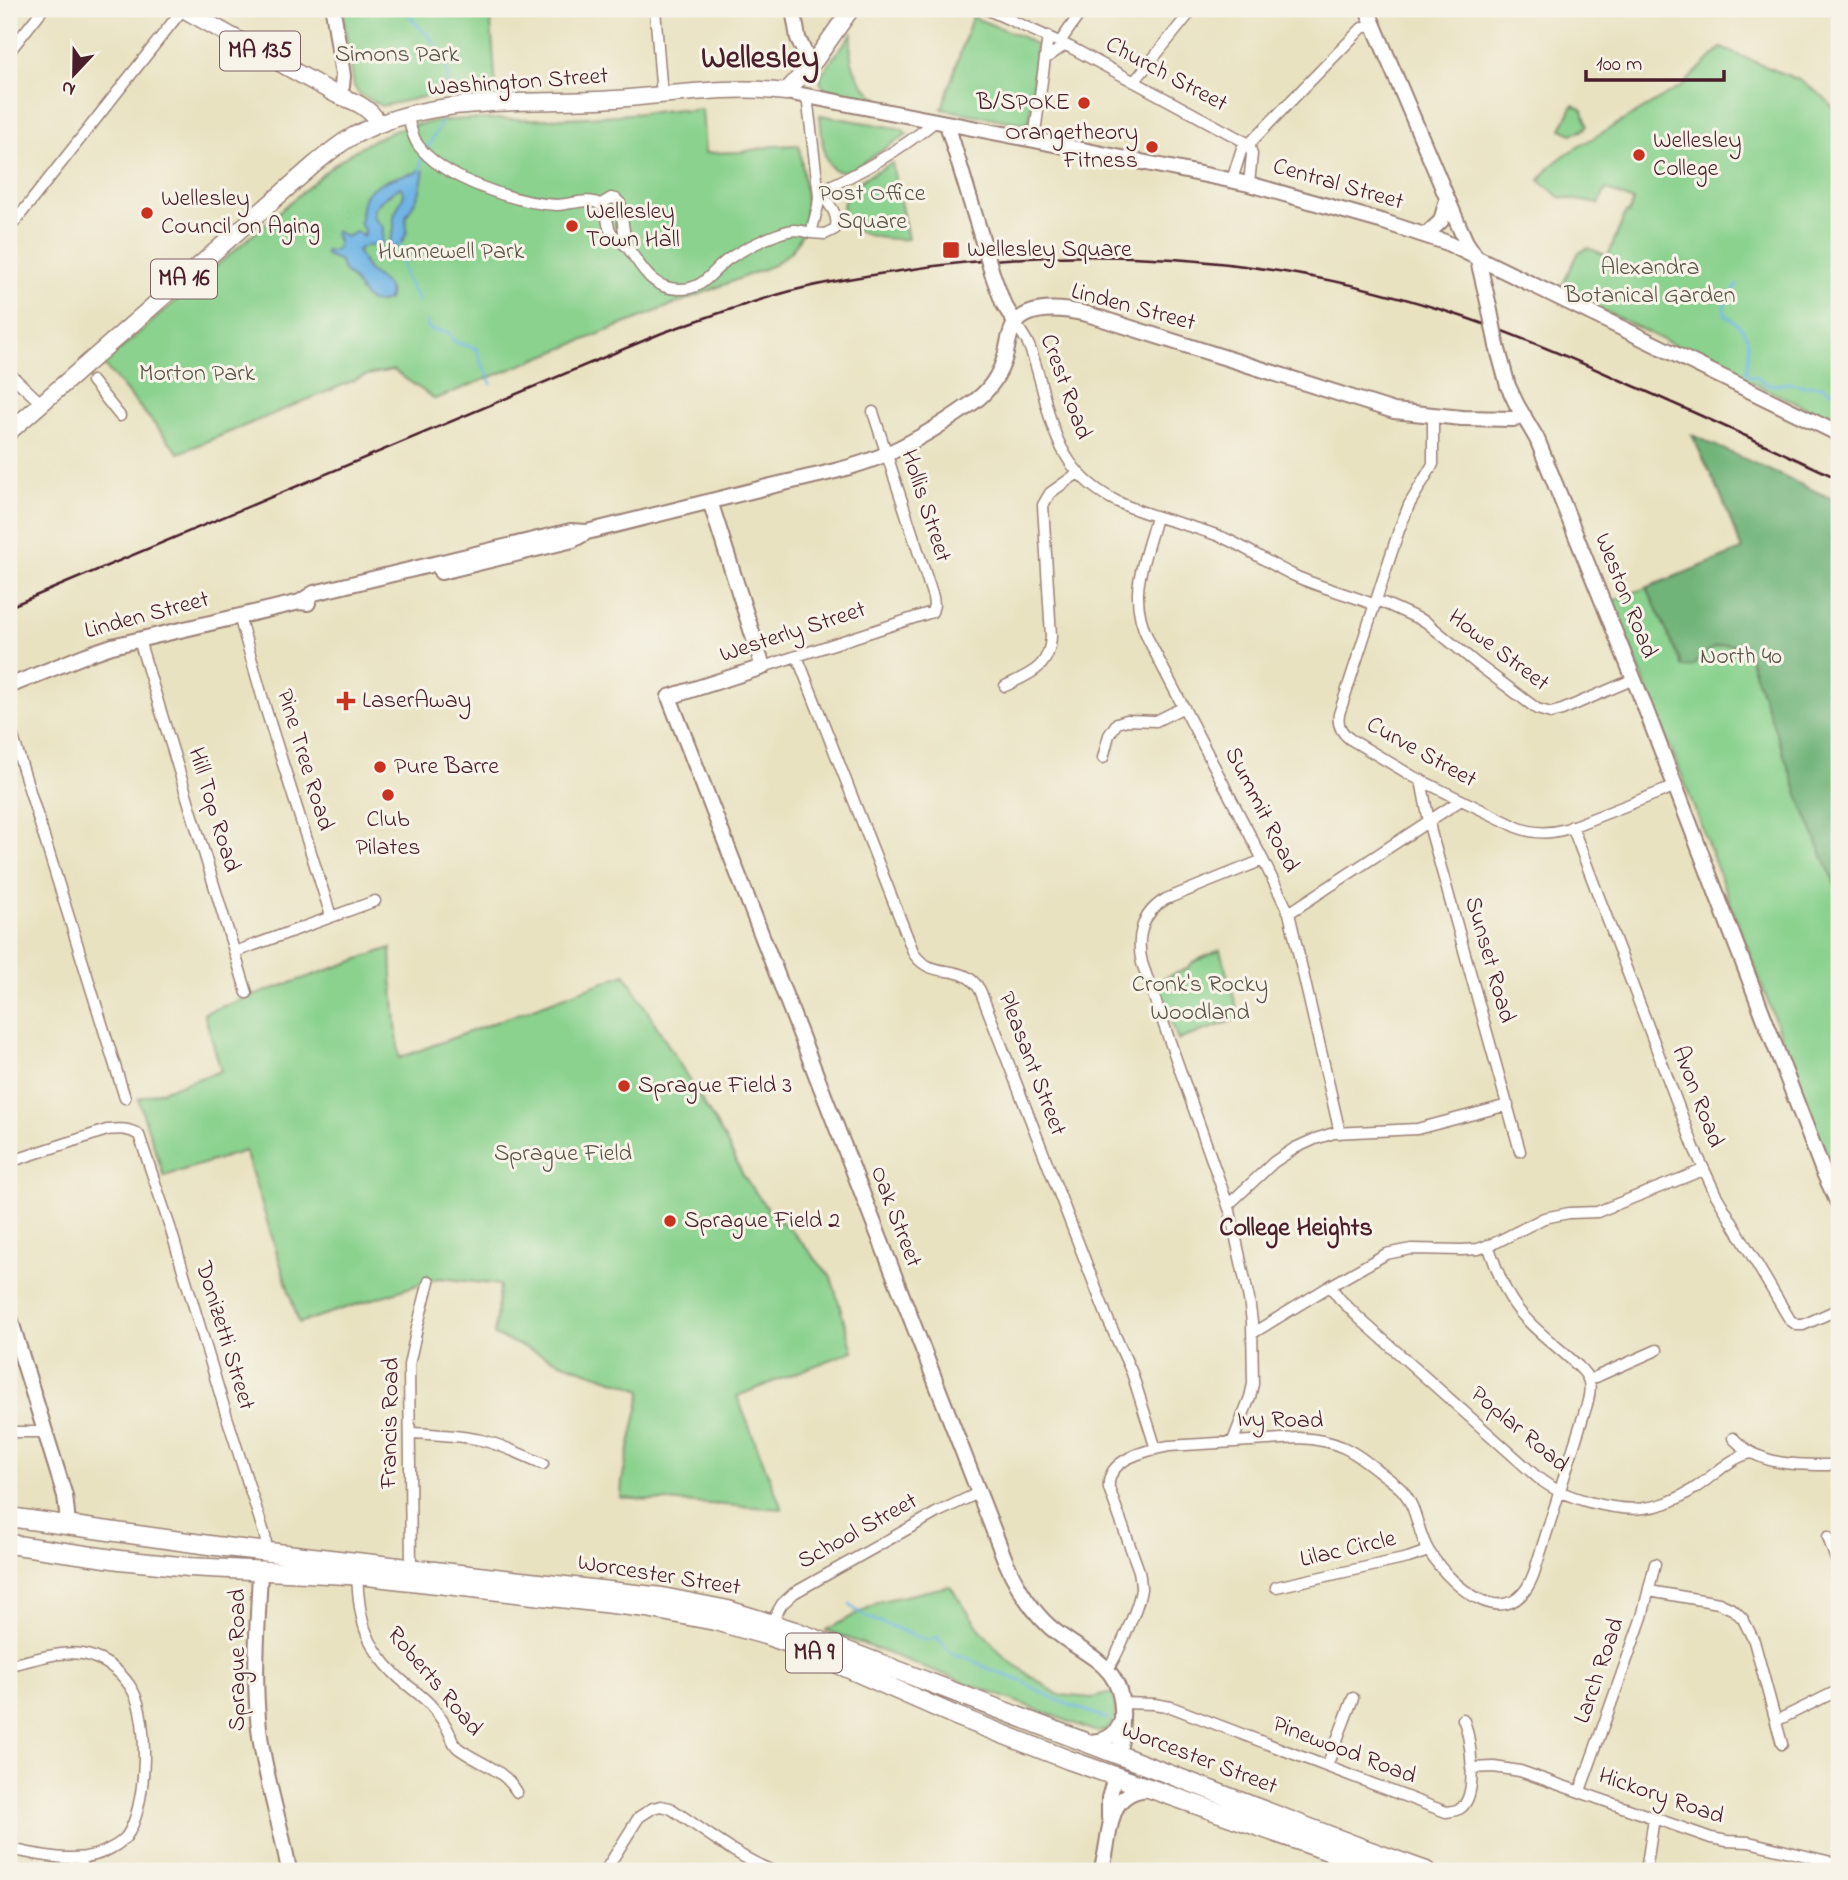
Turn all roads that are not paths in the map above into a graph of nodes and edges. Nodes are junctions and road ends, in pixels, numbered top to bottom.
1 (43, 9) edge
2 (183, 9) edge
3 (333, 9) edge
4 (655, 9) edge
5 (793, 9) edge
6 (851, 9) edge
7 (986, 9) edge
8 (1083, 9) edge
9 (1193, 9) edge
10 (1367, 9) edge
11 (1374, 24) junction
12 (1048, 36) junction
13 (1063, 43) junction
14 (9, 52) edge
15 (1045, 59) junction
16 (810, 65) junction
17 (1135, 82) junction
18 (786, 92) junction
19 (337, 94) junction
20 (662, 96) junction
21 (807, 96) junction
22 (407, 115) junction
23 (941, 122) junction
24 (379, 124) junction
25 (363, 131) junction
26 (1034, 140) junction
27 (1248, 144) junction
28 (1232, 180) junction
29 (1249, 184) junction
30 (819, 191) junction
31 (1447, 200) junction
32 (601, 204) junction
33 (9, 229) edge
34 (811, 233) junction
35 (1426, 235) junction
36 (623, 243) junction
37 (1478, 260) junction
38 (1016, 324) junction
39 (9, 373) edge
40 (92, 381) dead end
41 (42, 404) junction
42 (873, 412) dead end
43 (120, 416) dead end
44 (1433, 416) junction
45 (1524, 416) junction
46 (9, 432) edge
47 (1839, 434) edge
48 (887, 453) junction
49 (1078, 473) junction
50 (710, 501) junction
51 (1156, 517) junction
52 (1376, 602) junction
53 (932, 612) joint
54 (239, 616) junction
55 (139, 640) junction
56 (797, 656) junction
57 (762, 667) junction
58 (1634, 679) junction
59 (1005, 686) dead end
60 (9, 687) edge
61 (669, 697) joint
62 (1184, 707) junction
63 (9, 724) edge
64 (1103, 758) dead end
65 (1420, 780) junction
66 (1676, 786) junction
67 (1461, 800) junction
68 (1429, 822) junction
69 (1572, 826) junction
70 (1263, 860) junction
71 (374, 901) dead end
72 (1289, 913) junction
73 (331, 916) junction
74 (235, 952) junction
75 (247, 993) dead end
76 (125, 1098) dead end
77 (1508, 1105) junction
78 (1340, 1133) junction
79 (1520, 1150) dead end
80 (9, 1162) edge
81 (1703, 1170) junction
82 (1228, 1205) junction
83 (1839, 1205) edge
84 (1489, 1245) junction
85 (429, 1281) dead end
86 (1330, 1286) junction
87 (1839, 1309) edge
88 (9, 1315) edge
89 (1253, 1333) junction
90 (1657, 1350) dead end
91 (1589, 1380) junction
92 (9, 1432) edge
93 (46, 1432) junction
94 (410, 1433) junction
95 (1733, 1438) dead end
96 (1233, 1441) junction
97 (1156, 1449) junction
98 (1751, 1453) junction
99 (543, 1464) dead end
100 (1839, 1465) edge
101 (1559, 1492) junction
102 (978, 1493) junction
103 (9, 1517) edge
104 (67, 1526) junction
105 (1828, 1537) dead end
106 (9, 1544) edge
107 (216, 1546) junction
108 (1428, 1551) junction
109 (267, 1552) junction
110 (1655, 1564) dead end
111 (212, 1568) junction
112 (411, 1568) junction
113 (1839, 1568) edge
114 (260, 1571) junction
115 (357, 1575) junction
116 (1276, 1587) dead end
117 (1650, 1591) junction
118 (771, 1623) junction
119 (9, 1665) edge
120 (1108, 1669) junction
121 (1839, 1690) edge
122 (1353, 1698) dead end
123 (1123, 1703) junction
124 (1463, 1718) dead end
125 (1122, 1719) junction
126 (1776, 1721) junction
127 (1081, 1741) junction
128 (1782, 1744) dead end
129 (1118, 1755) junction
130 (1069, 1760) junction
131 (1327, 1766) junction
132 (1471, 1768) junction
133 (1167, 1773) junction
134 (1115, 1777) junction
135 (1151, 1789) junction
136 (1580, 1791) junction
137 (517, 1792) dead end
138 (1654, 1818) junction
139 (1110, 1826) junction
140 (9, 1849) edge
141 (81, 1859) junction
142 (1839, 1864) edge
143 (83, 1871) edge
144 (289, 1871) edge
145 (605, 1871) edge
146 (773, 1871) edge
147 (1101, 1871) edge
148 (1385, 1871) edge
149 (1426, 1871) edge
150 (1646, 1871) edge

1 - 14 street
2 - 19 main road, MA 135
2 - 33 street
3 - 19 street
4 - 20 street
5 - 16 street
6 - 16 main road
7 - 12 street, Church Street
8 - 13 street
9 - 17 street
10 - 11 street, Weston Road
11 - 27 street
11 - 31 street, Weston Road
12 - 13 street, Church Street
12 - 15 street
13 - 15 street
13 - 17 street, Church Street
15 - 26 street
16 - 18 main road
17 - 27 street, Church Street
18 - 20 main road, Washington Street / MA 16
18 - 21 street, Central Street
19 - 24 main road, MA 135
19 - 25 main road, MA 135
20 - 22 main road, Washington Street / MA 16
21 - 23 street, Central Street
21 - 30 street
22 - 24 main road, Washington Street / MA 16
22 - 32 street
23 - 26 street, Central Street
23 - 30 street
23 - 38 street, Crest Road, bridge
24 - 25 main road, Washington Street / MA 16
25 - 41 main road, Washington Street / MA 16
26 - 28 street, Central Street
27 - 28 street
27 - 29 street
28 - 29 street, Central Street
29 - 35 street, Central Street
30 - 34 street
30 - 34 street
31 - 35 street
31 - 37 street, Weston Road
32 - 36 street
32 - 36 street
34 - 36 street
35 - 37 street, Central Street
37 - 45 street, Weston Road, bridge
37 - 47 street, Central Street
38 - 44 street, Linden Street
38 - 48 street, Linden Street
38 - 49 street, Crest Road
39 - 41 street
40 - 43 street
41 - 46 main road, Washington Street / MA 16
42 - 48 street, Hollis Street
44 - 45 street, Linden Street
44 - 52 street, Curve Street
45 - 58 street, Weston Road
48 - 50 street, Linden Street
48 - 53 street, Hollis Street
49 - 51 street, Crest Road
49 - 59 street
50 - 54 street, Linden Street
50 - 57 street
51 - 52 street, Crest Road
51 - 62 street, Summit Road
52 - 58 street, Howe Street
52 - 65 street, Curve Street
53 - 56 street, Westerly Street
54 - 55 street, Linden Street
54 - 73 street, Pine Tree Road
55 - 60 street, Linden Street
55 - 74 street, Hill Top Road
56 - 57 street, Westerly Street
56 - 97 street, Pleasant Street
57 - 61 street, Westerly Street
58 - 66 street, Weston Road
61 - 102 street, Oak Street
62 - 64 street
62 - 70 street, Summit Road
63 - 76 street
65 - 67 street, Curve Street
65 - 68 street, Sunset Road
66 - 69 street, Curve Street
66 - 83 street, Weston Road
67 - 68 street
67 - 69 street, Curve Street
68 - 72 street
68 - 77 street, Sunset Road
69 - 81 street, Avon Road
70 - 72 street, Summit Road
70 - 82 street
71 - 73 street
72 - 78 street, Summit Road
73 - 74 street
74 - 75 street, Hill Top Road
77 - 78 street
77 - 79 street, Sunset Road
78 - 82 street
80 - 109 street, Donizetti Street
81 - 84 street
81 - 87 street, Avon Road
82 - 89 street
84 - 86 street
84 - 91 street
85 - 94 street, Francis Road
86 - 89 street
86 - 101 street, Poplar Road
88 - 93 street
89 - 96 street
90 - 91 street
91 - 101 street, Ivy Road
92 - 93 street
93 - 104 street
94 - 99 street
94 - 112 street, Francis Road
95 - 98 street
96 - 97 street, Ivy Road
96 - 108 street, Ivy Road
97 - 120 street, Ivy Road
98 - 100 street
98 - 101 street, Poplar Road
101 - 108 street, Ivy Road
102 - 118 street, School Street
102 - 120 street, Oak Street
103 - 104 highway, Worcester Street / MA 9
104 - 107 highway, Worcester Street / MA 9
105 - 113 street
106 - 111 highway, Worcester Street / MA 9
107 - 109 highway, Worcester Street / MA 9
107 - 111 highway
108 - 116 street, Lilac Circle
109 - 112 highway, Worcester Street / MA 9
110 - 117 street, Larch Road
111 - 114 highway, Worcester Street / MA 9
112 - 118 highway, Worcester Street / MA 9
114 - 115 highway, Worcester Street / MA 9
114 - 144 street, Sprague Road
115 - 130 highway, Worcester Street / MA 9
115 - 137 street, Roberts Road
117 - 126 street
117 - 136 street, Larch Road
118 - 127 highway, Worcester Street / MA 9
119 - 141 street
120 - 123 street, Oak Street
121 - 126 street
122 - 131 street
123 - 125 street, Oak Street
123 - 131 street, Pinewood Road
124 - 132 street, Pinewood Road
125 - 127 street
125 - 129 street, Oak Street
126 - 128 street
127 - 129 highway, Worcester Street / MA 9
129 - 130 highway
129 - 133 highway, Worcester Street / MA 9
130 - 134 highway, Worcester Street / MA 9
131 - 132 street, Pinewood Road
132 - 136 street, Hickory Road
133 - 134 highway
133 - 149 highway, Worcester Street / MA 9
134 - 135 highway, Worcester Street / MA 9
134 - 139 street
135 - 139 street
135 - 148 highway, Worcester Street / MA 9
136 - 138 street, Hickory Road
138 - 142 street, Hickory Road
138 - 150 street
139 - 147 street
140 - 141 street
141 - 143 street
145 - 146 street

